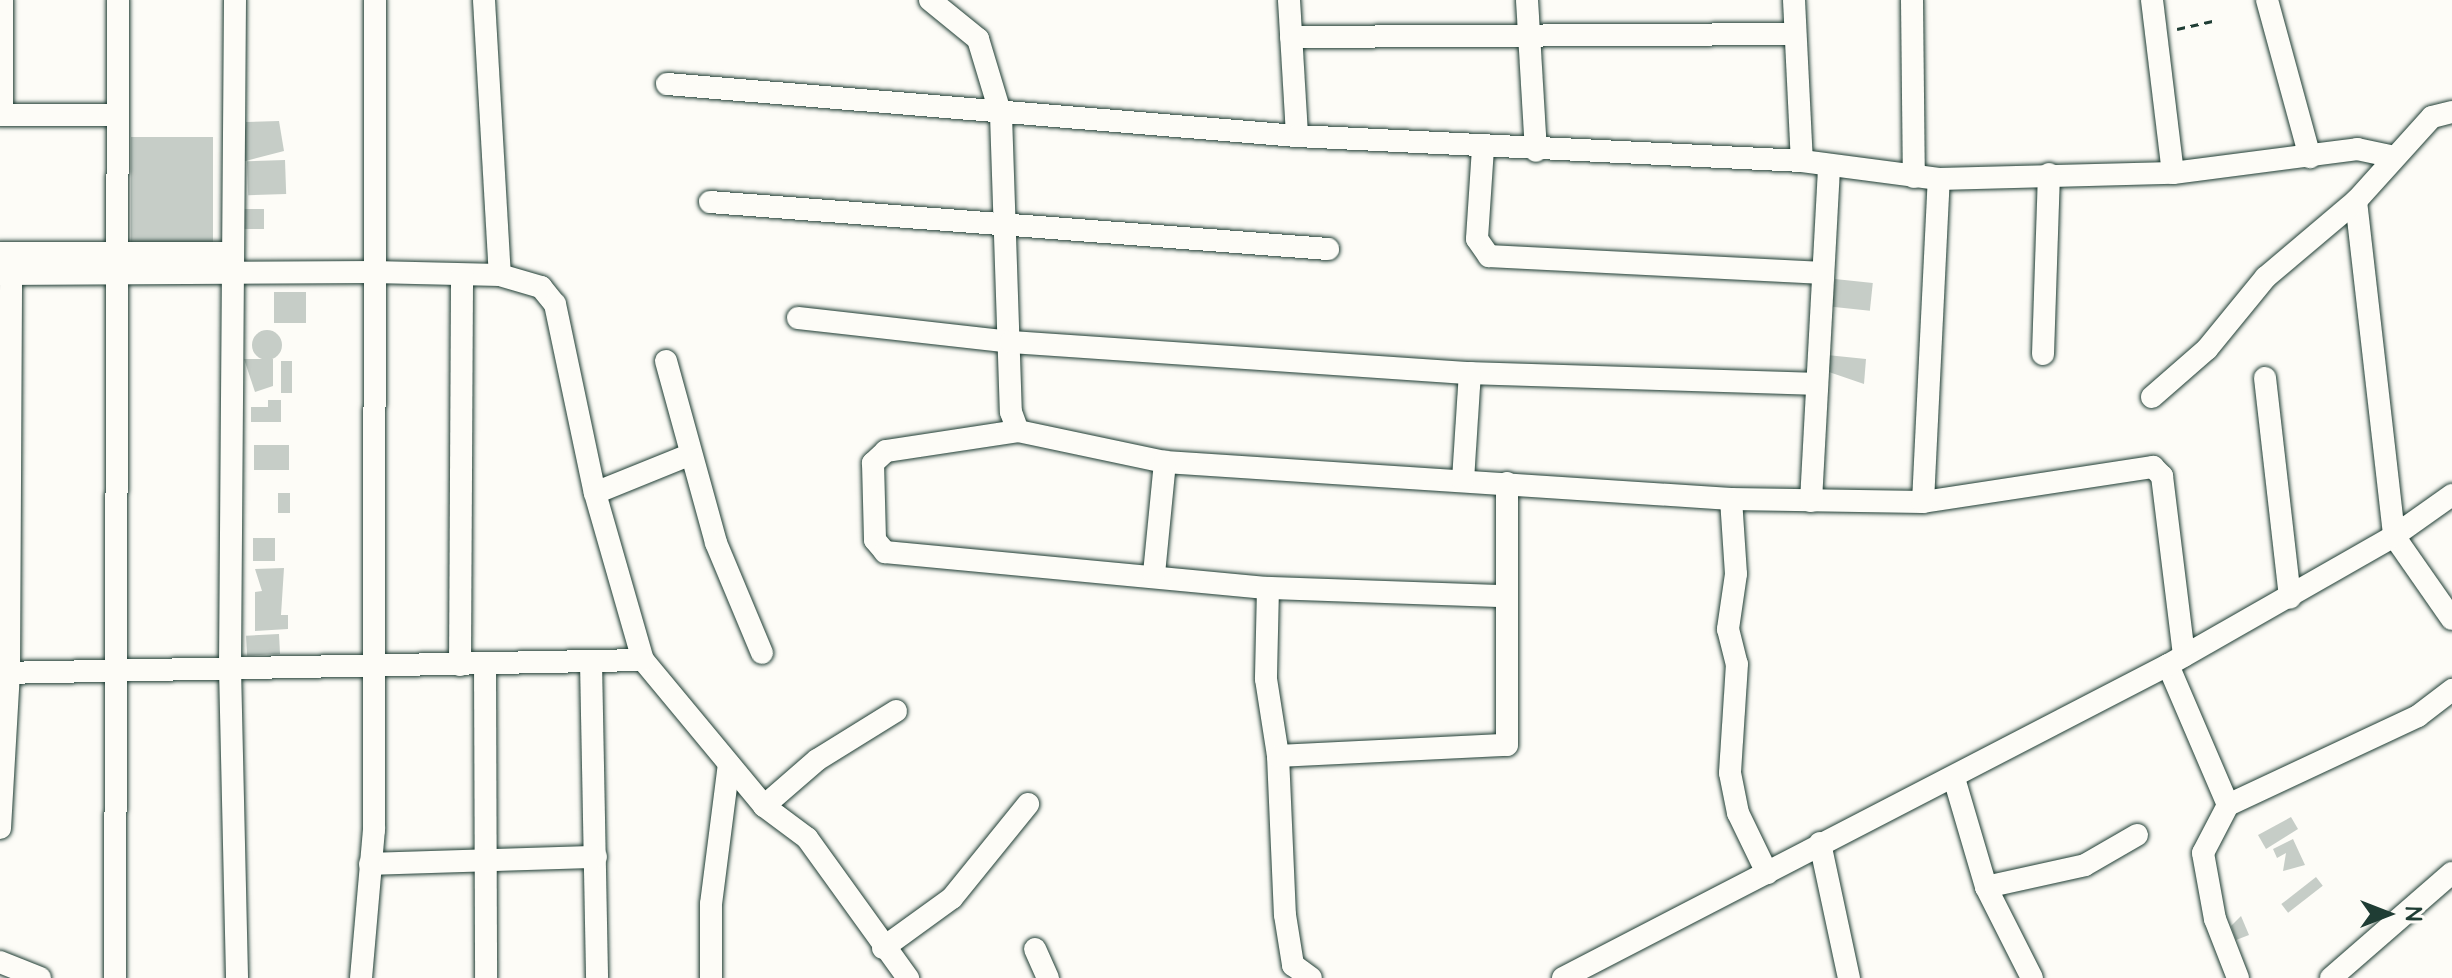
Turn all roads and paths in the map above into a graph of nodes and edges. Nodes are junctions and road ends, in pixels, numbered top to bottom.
1 (2, 0) edge
2 (118, 0) edge
3 (235, 0) edge
4 (375, 0) edge
5 (484, 0) edge
6 (930, 0) edge
7 (1289, 0) edge
8 (1527, 0) edge
9 (1794, 0) edge
10 (1912, 0) edge
11 (2152, 0) edge
12 (2267, 0) edge
13 (2217, 20) dead end
14 (1794, 34) junction
15 (2158, 34) junction
16 (1291, 37) junction
17 (1529, 39) junction
18 (667, 84) dead end
19 (2452, 112) edge
20 (1, 115) edge
21 (118, 115) junction
22 (1001, 115) junction
23 (1297, 136) junction
24 (1483, 148) junction
25 (1536, 151) junction
26 (2391, 156) junction
27 (2310, 157) junction
28 (1802, 161) junction
29 (1829, 165) junction
30 (2173, 173) junction
31 (2049, 174) junction
32 (1914, 177) junction
33 (1939, 179) junction
34 (2356, 201) junction
35 (710, 202) dead end
36 (1007, 224) junction
37 (1328, 249) dead end
38 (231, 263) junction
39 (5, 264) edge
40 (119, 264) junction
41 (373, 272) junction
42 (1823, 273) junction
43 (462, 275) junction
44 (500, 275) junction
45 (798, 318) dead end
46 (1011, 342) junction
47 (2043, 354) dead end
48 (666, 361) dead end
49 (1470, 373) junction
50 (2265, 378) dead end
51 (1817, 384) junction
52 (2152, 397) dead end
53 (1018, 431) junction
54 (689, 455) junction
55 (1165, 462) junction
56 (1463, 480) junction
57 (1507, 483) junction
58 (595, 493) junction
59 (2452, 495) edge
60 (1731, 499) junction
61 (1811, 501) junction
62 (1923, 502) junction
63 (2394, 536) junction
64 (1154, 574) junction
65 (1268, 588) junction
66 (1502, 596) junction
67 (2290, 598) junction
68 (2452, 619) edge
69 (762, 653) dead end
70 (643, 660) junction
71 (2176, 660) junction
72 (591, 662) junction
73 (485, 664) junction
74 (460, 665) junction
75 (376, 667) junction
76 (230, 668) junction
77 (118, 671) junction
78 (4, 673) edge
79 (2452, 690) edge
80 (896, 711) dead end
81 (1278, 756) junction
82 (729, 764) junction
83 (1954, 778) junction
84 (1028, 804) dead end
85 (2228, 805) junction
86 (764, 806) junction
87 (0, 828) edge
88 (2137, 835) dead end
89 (1820, 843) junction
90 (596, 857) junction
91 (370, 864) junction
92 (487, 864) junction
93 (1767, 873) junction
94 (2452, 873) edge
95 (1986, 887) junction
96 (883, 948) junction
97 (1035, 949) dead end
98 (0, 962) edge
99 (2229, 975) edge
100 (40, 978) edge
101 (115, 978) edge
102 (237, 978) edge
103 (361, 978) edge
104 (486, 978) edge
105 (597, 978) edge
106 (711, 978) edge
107 (908, 978) edge
108 (1048, 978) edge
109 (1311, 978) edge
110 (1563, 978) edge
111 (1849, 978) edge
112 (2032, 978) edge
113 (2331, 978) edge

1 - 20 street
2 - 21 street
3 - 38 street
4 - 41 street
5 - 44 street
6 - 22 street
7 - 16 street
8 - 17 street
9 - 14 street
10 - 32 street
11 - 15 street
12 - 27 street
13 - 15 path
14 - 17 street
14 - 28 street
15 - 30 street
16 - 17 street
16 - 23 street
17 - 25 street
18 - 22 street
19 - 26 street
20 - 21 street
21 - 40 street
22 - 23 street
22 - 36 street
23 - 24 street
24 - 25 street
24 - 42 street
25 - 28 street
26 - 27 street
26 - 34 street
27 - 30 street
28 - 29 street
29 - 32 street
29 - 42 street
30 - 31 street
31 - 33 street
31 - 47 street
32 - 33 street
33 - 62 street
34 - 52 street
34 - 63 street
35 - 36 street
36 - 37 street
36 - 46 street
38 - 40 street
38 - 41 street
38 - 76 street
39 - 40 street
39 - 78 street
40 - 77 street
41 - 43 street
41 - 75 street
42 - 51 street
43 - 44 street
43 - 74 street
44 - 58 street
45 - 46 street
46 - 49 street
46 - 53 street
48 - 54 street
49 - 51 street
49 - 56 street
50 - 67 street
51 - 61 street
53 - 55 street
53 - 64 street
54 - 58 street
54 - 69 street
55 - 56 street
55 - 64 street
56 - 57 street
57 - 60 street
57 - 66 street
58 - 70 street
59 - 63 street
60 - 61 street
60 - 93 street
61 - 62 street
62 - 71 street
63 - 67 street
63 - 68 street
64 - 65 street
65 - 66 street
65 - 81 street
66 - 81 street
67 - 71 street
70 - 72 street
70 - 82 street
71 - 83 street
71 - 85 street
72 - 73 street
72 - 90 street
73 - 74 street
73 - 92 street
74 - 75 street
75 - 76 street
75 - 91 street
76 - 77 street
76 - 102 street
77 - 78 street
77 - 101 street
78 - 87 street
79 - 85 street
80 - 86 street
81 - 109 street
82 - 86 street
82 - 106 street
83 - 89 street
83 - 95 street
84 - 96 street
85 - 99 street
86 - 96 street
88 - 95 street
89 - 93 street
89 - 111 street
90 - 92 street
90 - 105 street
91 - 92 street
91 - 103 street
92 - 104 street
93 - 110 street
94 - 113 street
95 - 112 street
96 - 107 street
97 - 108 street
98 - 100 street

